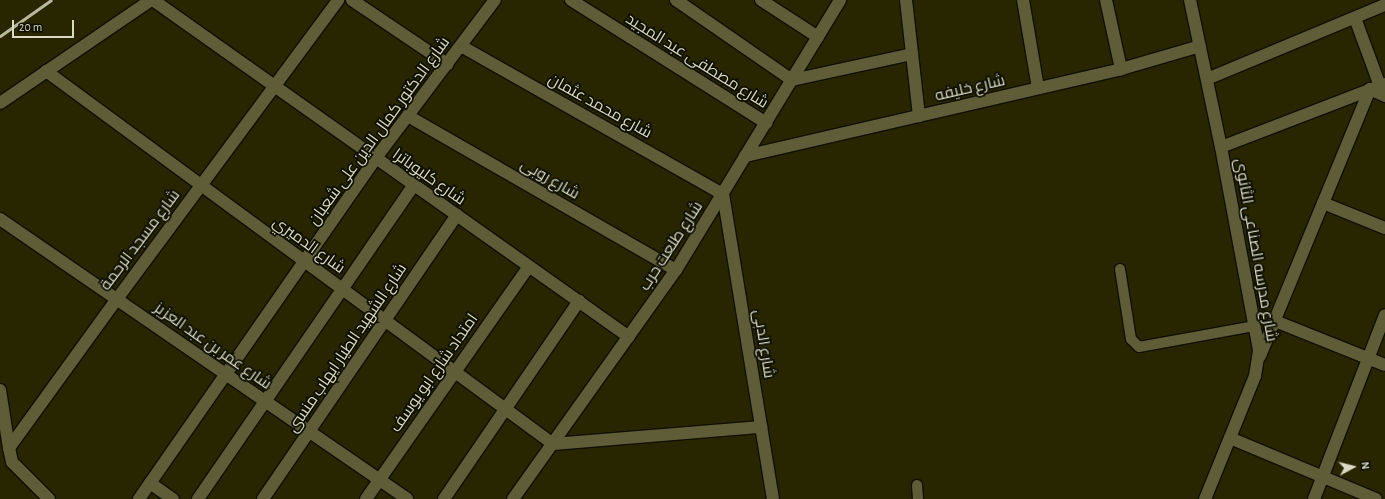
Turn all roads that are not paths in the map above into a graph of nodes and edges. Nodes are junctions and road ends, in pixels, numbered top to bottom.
1 (152, 0) edge
2 (338, 0) edge
3 (352, 0) edge
4 (495, 0) edge
5 (571, 0) edge
6 (676, 0) edge
7 (761, 0) edge
8 (840, 0) edge
9 (906, 0) edge
10 (1023, 0) edge
11 (1106, 0) edge
12 (1190, 0) edge
13 (1385, 5) edge
14 (1369, 6) edge
15 (1355, 18) junction
16 (818, 37) junction
17 (461, 46) junction
18 (1200, 46) junction
19 (912, 54) junction
20 (447, 64) junction
21 (1121, 69) junction
22 (46, 71) junction
23 (1207, 79) junction
24 (792, 80) junction
25 (274, 87) junction
26 (1038, 88) junction
27 (1380, 89) edge
28 (0, 103) edge
29 (408, 116) junction
30 (919, 116) junction
31 (766, 123) junction
32 (1221, 147) junction
33 (745, 156) junction
34 (375, 158) junction
35 (201, 185) junction
36 (414, 186) junction
37 (723, 194) junction
38 (1323, 203) junction
39 (457, 216) junction
40 (0, 219) edge
41 (1385, 228) edge
42 (304, 261) junction
43 (529, 266) junction
44 (1120, 269) dead end
45 (676, 270) junction
46 (342, 289) junction
47 (116, 299) junction
48 (579, 301) junction
49 (1385, 315) edge
50 (385, 320) junction
51 (1274, 321) junction
52 (1255, 326) junction
53 (629, 337) junction
54 (1368, 358) junction
55 (1258, 359) junction
56 (1385, 365) edge
57 (455, 372) junction
58 (226, 374) junction
59 (0, 390) edge
60 (265, 401) junction
61 (505, 409) junction
62 (762, 427) junction
63 (309, 432) junction
64 (1230, 438) junction
65 (552, 444) junction
66 (6, 454) edge
67 (1323, 477) junction
68 (379, 480) junction
69 (150, 483) junction
70 (917, 485) dead end
71 (49, 499) edge
72 (139, 499) edge
73 (173, 499) edge
74 (198, 499) edge
75 (263, 499) edge
76 (366, 499) edge
77 (407, 499) edge
78 (444, 499) edge
79 (513, 499) edge
80 (773, 499) edge
81 (918, 499) edge
82 (1205, 499) edge
83 (1314, 499) edge
84 (1376, 499) edge

1 - 22 street
1 - 25 street, شارع كليوباترا
2 - 25 street, شارع مسجد الرحمة
3 - 20 street
4 - 17 street, شارع الدكتور كمال الدين على شعبان
5 - 31 street, شارع مصطفى عبد المجيد
6 - 24 street
7 - 16 street
8 - 16 street, شارع طلعت حرب
9 - 19 street
10 - 26 street
11 - 21 street
12 - 18 street, شارع مدرسه الصناعى الثانوى
13 - 14 street
14 - 15 street
15 - 23 street
15 - 27 street
16 - 24 street, شارع طلعت حرب
17 - 20 street, شارع الدكتور كمال الدين على شعبان
17 - 37 street, شارع محمد عثمان
18 - 21 street, شارع خليفه
18 - 23 street, شارع مدرسه الصناعى الثانوى
19 - 24 street
19 - 30 street
20 - 29 street, شارع الدكتور كمال الدين على شعبان
21 - 26 street, شارع خليفه
22 - 28 street
22 - 35 street, شارع الدميري
23 - 32 street, شارع مدرسه الصناعى الثانوى
24 - 31 street, شارع طلعت حرب
25 - 34 street, شارع كليوباترا
25 - 35 street, شارع مسجد الرحمة
26 - 30 street, شارع خليفه
27 - 32 street
27 - 38 street
29 - 34 street, شارع الدكتور كمال الدين على شعبان
29 - 45 street, شارع روبى
30 - 33 street, شارع خليفه
31 - 33 street, شارع طلعت حرب
32 - 52 street, شارع مدرسه الصناعى الثانوى
33 - 37 street, شارع طلعت حرب
34 - 36 street, شارع كليوباترا
34 - 42 street, شارع الدكتور كمال الدين على شعبان
35 - 42 street, شارع الدميري
35 - 47 street, شارع مسجد الرحمة
36 - 39 street, شارع كليوباترا
36 - 46 street
37 - 45 street, شارع طلعت حرب
37 - 62 street, شارع الدبى
38 - 41 street
38 - 51 street
39 - 43 street, شارع كليوباترا
39 - 50 street, شارع الشهيد الطيار ايهاب منسى
40 - 47 street, شارع عمر بن عبد العزيز
42 - 46 street, شارع الدميري
42 - 58 street, شارع الدكتور كمال الدين على شعبان
43 - 48 street, شارع كليوباترا
43 - 57 street, امتداد شارع ابو يوسف
44 - 52 lane
45 - 53 street, شارع طلعت حرب
46 - 50 street, شارع الدميري
46 - 60 street
47 - 58 street, شارع عمر بن عبد العزيز
47 - 66 street, شارع مسجد الرحمة
48 - 53 street, شارع كليوباترا
48 - 61 street
49 - 54 street
50 - 57 street, شارع الدميري
50 - 63 street, شارع الشهيد الطيار ايهاب منسى
51 - 54 street
51 - 55 street
52 - 55 street, شارع مدرسه الصناعى الثانوى
53 - 65 street, شارع طلعت حرب
54 - 56 street
54 - 67 street
55 - 64 street, شارع مدرسه الصناعى الثانوى
57 - 61 street, شارع الدميري
57 - 68 street, امتداد شارع ابو يوسف
58 - 60 street, شارع عمر بن عبد العزيز
58 - 69 street, شارع الدكتور كمال الدين على شعبان
59 - 66 street
60 - 63 street, شارع عمر بن عبد العزيز
60 - 74 street
61 - 65 street, شارع الدميري
61 - 78 street
62 - 65 street
62 - 80 street, شارع الدبى
63 - 68 street, شارع عمر بن عبد العزيز
63 - 75 street, شارع الشهيد الطيار ايهاب منسى
64 - 67 street
64 - 82 street, شارع مدرسه الصناعى الثانوى
65 - 79 street, شارع طلعت حرب
66 - 71 street
67 - 83 street
67 - 84 street
68 - 76 street, امتداد شارع ابو يوسف
68 - 77 street, شارع عمر بن عبد العزيز
69 - 72 street, شارع الدكتور كمال الدين على شعبان
69 - 73 street
70 - 81 lane

